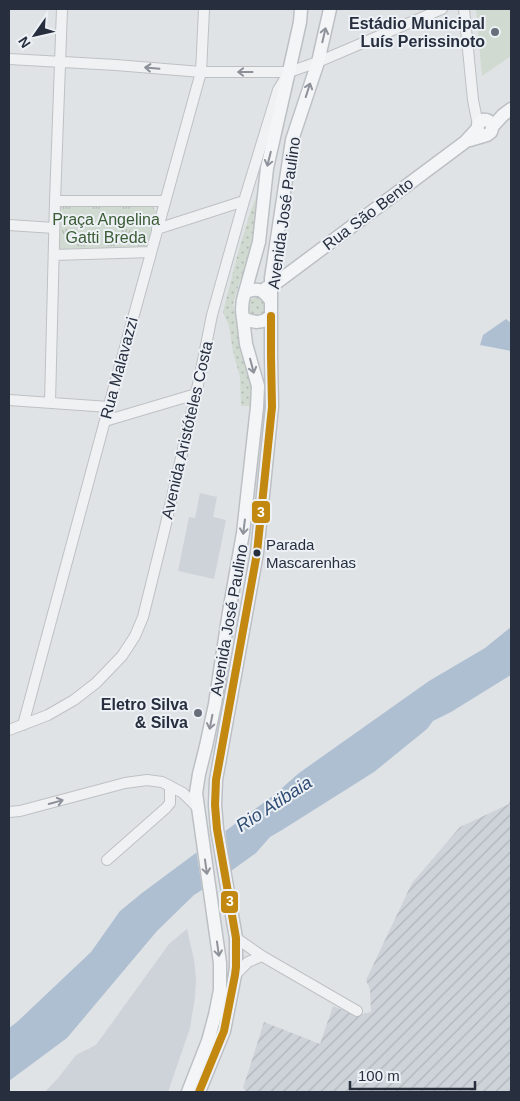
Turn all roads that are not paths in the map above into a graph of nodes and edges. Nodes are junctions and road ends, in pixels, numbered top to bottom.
1 (62, 9) edge
2 (204, 9) edge
3 (301, 9) edge
4 (330, 9) edge
5 (442, 9) edge
6 (464, 9) edge
7 (9, 59) edge
8 (60, 61) junction
9 (318, 62) junction
10 (201, 72) junction
11 (290, 72) junction
12 (507, 112) edge
13 (483, 126) junction
14 (55, 201) junction
15 (166, 201) junction
16 (244, 201) junction
17 (9, 225) edge
18 (54, 228) junction
19 (157, 229) junction
20 (151, 252) junction
21 (54, 255) junction
22 (272, 286) junction
23 (259, 289) junction
24 (245, 292) junction
25 (271, 301) junction
26 (271, 316) junction
27 (243, 318) junction
28 (196, 394) junction
29 (9, 400) edge
30 (50, 403) junction
31 (109, 407) junction
32 (105, 421) junction
33 (23, 725) junction
34 (9, 730) edge
35 (170, 786) junction
36 (198, 808) junction
37 (9, 812) edge
38 (107, 860) dead end
39 (236, 938) junction
40 (262, 956) junction
41 (236, 975) junction
42 (357, 1011) dead end
43 (188, 1092) edge
44 (200, 1092) edge

1 - 8 street
2 - 10 street, Rua Malavazzi
3 - 11 main road, Avenida José Paulino
9 -> 4 main road, Avenida José Paulino
5 - 9 street
6 - 13 street
7 - 8 street
10 -> 8 street
8 - 14 street
9 - 11 street
22 -> 9 main road, Avenida José Paulino
11 -> 10 street
10 - 15 street, Rua Malavazzi
11 - 16 street, Avenida Aristóteles Costa
11 -> 24 main road, Avenida José Paulino
12 - 13 main road, Rua São Bento
13 - 22 main road, Rua São Bento
14 - 15 street
14 - 18 street
15 - 19 street, Rua Malavazzi
16 - 19 street
16 - 28 street, Avenida Aristóteles Costa
17 - 18 street
18 - 21 street
19 - 20 street, Rua Malavazzi
20 - 21 street
20 - 31 street, Rua Malavazzi
21 - 30 street
22 - 23 main road
22 - 25 main road, Avenida José Paulino
23 - 24 main road
23 - 25 main road
24 - 27 main road
25 - 26 main road
26 - 27 main road
26 - 39 main road, Avenida José Paulino
27 -> 36 main road, Avenida José Paulino
28 - 32 street
28 - 33 street, Avenida Aristóteles Costa
29 - 30 street
30 - 31 street
31 - 32 street, Rua Malavazzi
32 - 33 street, Rua Malavazzi
33 - 34 street, Avenida Aristóteles Costa
35 - 36 street
37 -> 35 street
35 - 38 street
36 -> 43 main road, Avenida José Paulino
39 - 40 street
39 - 41 main road, Avenida José Paulino
40 - 41 street
40 - 42 street
41 - 44 main road, Avenida José Paulino

